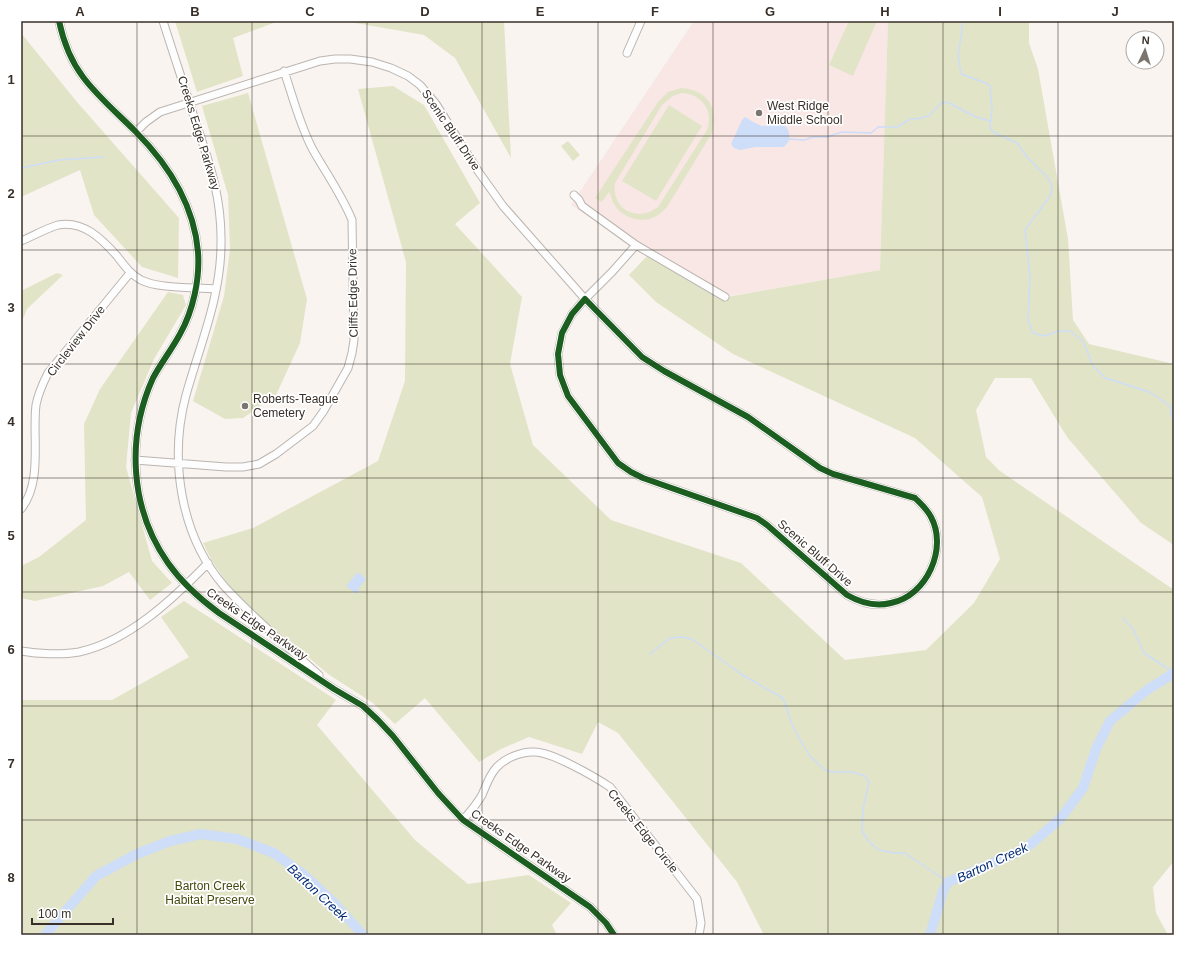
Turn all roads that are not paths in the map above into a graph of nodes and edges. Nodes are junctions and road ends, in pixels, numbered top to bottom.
1 (59, 21) edge
2 (163, 21) edge
3 (641, 21) edge
4 (627, 53) dead end
5 (284, 72) junction
6 (189, 102) junction
7 (136, 132) junction
8 (574, 196) dead end
9 (21, 241) edge
10 (636, 245) junction
11 (130, 273) junction
12 (195, 287) junction
13 (216, 289) junction
14 (725, 297) dead end
15 (584, 299) junction
16 (135, 460) junction
17 (178, 463) junction
18 (21, 509) edge
19 (208, 563) junction
20 (186, 586) junction
21 (21, 652) edge
22 (334, 689) junction
23 (463, 820) junction
24 (614, 935) edge
25 (698, 935) edge

1 - 7 street, Creeks Edge Parkway
2 - 6 street, Creeks Edge Parkway
3 - 4 street
5 - 6 street, Scenic Bluff Drive
5 - 15 street, Scenic Bluff Drive
5 - 17 street, Cliffs Edge Drive
6 - 7 street, Scenic Bluff Drive
6 - 13 street, Creeks Edge Parkway
7 - 12 street, Creeks Edge Parkway
8 - 10 street
9 - 11 street
10 - 14 street
10 - 15 street, Scenic Bluff Drive
11 - 12 street
11 - 18 street, Circleview Drive
12 - 13 street
12 - 16 street, Creeks Edge Parkway
13 - 17 street, Creeks Edge Parkway
15 - 15 street, Scenic Bluff Drive
16 - 17 street, Cliffs Edge Drive
16 - 20 street, Creeks Edge Parkway
17 - 19 street, Creeks Edge Parkway
19 - 20 street
19 - 22 street, Creeks Edge Parkway
20 - 21 street
20 - 22 street, Creeks Edge Parkway
22 - 23 street, Creeks Edge Parkway
23 - 24 street, Creeks Edge Parkway
23 - 25 street, Creeks Edge Circle

